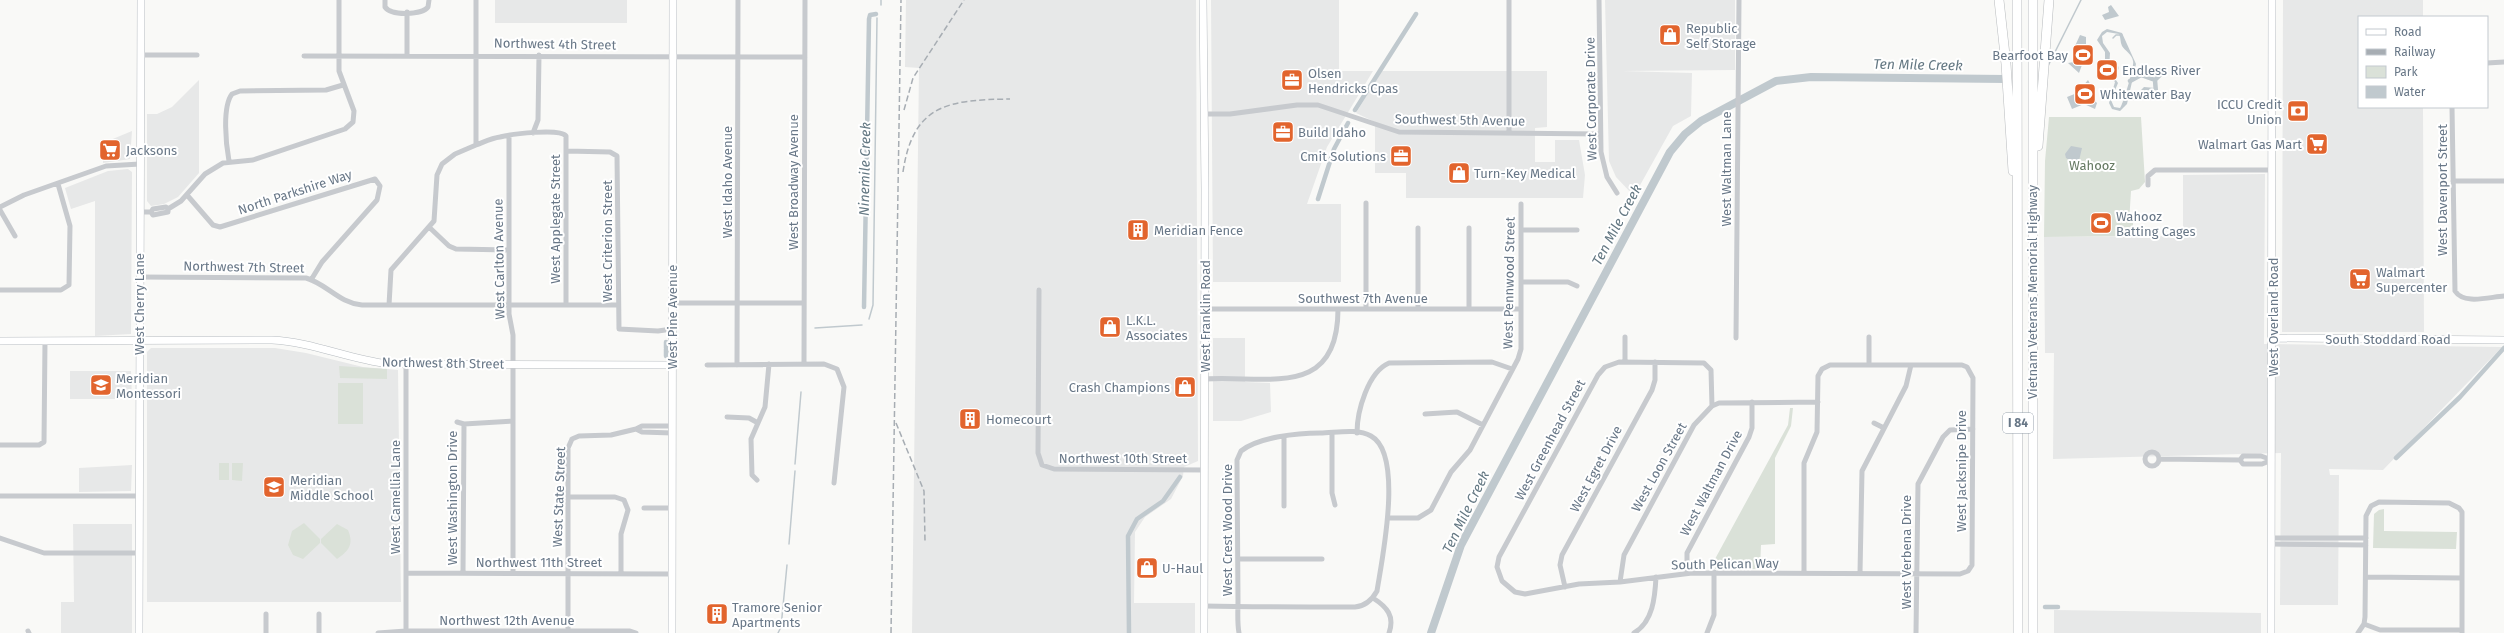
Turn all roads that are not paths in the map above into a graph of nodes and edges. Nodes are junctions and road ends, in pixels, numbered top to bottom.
1 (141, 0) edge
2 (339, 0) edge
3 (385, 0) edge
4 (429, 0) edge
5 (476, 0) edge
6 (673, 0) edge
7 (738, 0) edge
8 (805, 0) edge
9 (1203, 0) edge
10 (1509, 0) edge
11 (1599, 0) edge
12 (1738, 0) edge
13 (1999, 0) edge
14 (2017, 0) edge
15 (2033, 0) edge
16 (2049, 0) edge
17 (2272, 0) edge
18 (407, 12) junction
19 (407, 54) junction
20 (476, 54) junction
21 (140, 55) junction
22 (339, 55) junction
23 (538, 55) junction
24 (197, 56) dead end
25 (304, 56) dead end
26 (673, 56) junction
27 (738, 57) junction
28 (805, 57) junction
29 (2504, 62) edge
30 (2488, 63) edge
31 (343, 85) junction
32 (2452, 108) edge
33 (1204, 114) junction
34 (533, 133) junction
35 (1509, 133) junction
36 (1600, 134) junction
37 (509, 136) junction
38 (476, 145) junction
39 (567, 151) junction
40 (229, 161) junction
41 (140, 164) junction
42 (2272, 170) junction
43 (2453, 181) junction
44 (2504, 181) edge
45 (58, 184) junction
46 (2148, 185) dead end
47 (1617, 193) dead end
48 (187, 195) junction
49 (1366, 203) dead end
50 (1521, 204) dead end
51 (0, 208) edge
52 (139, 212) junction
53 (2019, 214) junction
54 (429, 227) junction
55 (1418, 228) dead end
56 (1469, 228) dead end
57 (1521, 230) junction
58 (1578, 230) dead end
59 (15, 236) dead end
60 (2033, 243) junction
61 (509, 250) junction
62 (139, 277) junction
63 (311, 280) junction
64 (1521, 282) junction
65 (1577, 286) dead end
66 (0, 290) edge
67 (1039, 290) dead end
68 (2504, 296) edge
69 (672, 303) junction
70 (737, 303) junction
71 (804, 303) junction
72 (389, 304) junction
73 (509, 305) junction
74 (566, 305) junction
75 (618, 305) junction
76 (1205, 309) junction
77 (1338, 309) junction
78 (1366, 309) junction
79 (1418, 309) junction
80 (1469, 309) junction
81 (1521, 309) junction
82 (672, 329) junction
83 (1625, 337) dead end
84 (1869, 337) dead end
85 (1736, 338) dead end
86 (2273, 338) junction
87 (2504, 340) edge
88 (0, 341) edge
89 (44, 341) junction
90 (139, 341) junction
91 (1625, 362) junction
92 (1655, 362) junction
93 (406, 364) junction
94 (513, 364) junction
95 (770, 364) junction
96 (804, 364) junction
97 (672, 365) junction
98 (707, 365) dead end
99 (737, 365) junction
100 (1869, 365) junction
101 (1911, 365) junction
102 (1512, 369) junction
103 (1205, 379) junction
104 (1752, 402) junction
105 (1818, 402) junction
106 (1712, 406) junction
107 (1425, 414) dead end
108 (728, 417) dead end
109 (513, 421) junction
110 (457, 422) dead end
111 (758, 423) junction
112 (1874, 423) dead end
113 (464, 424) junction
114 (1483, 425) junction
115 (1884, 428) junction
116 (672, 429) junction
117 (1973, 429) junction
118 (1332, 432) junction
119 (1357, 432) junction
120 (1284, 436) junction
121 (0, 445) edge
122 (2159, 459) dead end
123 (2240, 460) junction
124 (2272, 460) junction
125 (1205, 470) junction
126 (757, 480) dead end
127 (834, 483) dead end
128 (0, 496) edge
129 (139, 496) junction
130 (568, 497) junction
131 (1335, 505) dead end
132 (1284, 506) dead end
133 (644, 508) dead end
134 (672, 508) junction
135 (1388, 518) junction
136 (0, 538) edge
137 (2366, 538) junction
138 (2272, 541) junction
139 (2366, 545) junction
140 (139, 553) junction
141 (1238, 559) junction
142 (1322, 559) dead end
143 (1497, 567) joint
144 (1968, 571) joint
145 (1714, 572) junction
146 (406, 573) junction
147 (462, 573) junction
148 (513, 573) junction
149 (568, 573) junction
150 (621, 573) junction
151 (1687, 573) junction
152 (1804, 573) junction
153 (1860, 573) junction
154 (672, 574) junction
155 (1916, 574) junction
156 (1656, 577) junction
157 (2366, 577) junction
158 (2462, 578) junction
159 (1620, 582) junction
160 (1564, 587) junction
161 (1373, 598) junction
162 (1204, 606) junction
163 (1238, 606) junction
164 (266, 614) dead end
165 (319, 614) dead end
166 (2364, 624) junction
167 (406, 631) junction
168 (2462, 631) edge
169 (437, 632) edge
170 (568, 632) edge
171 (139, 633) edge
172 (266, 633) edge
173 (319, 633) edge
174 (378, 633) edge
175 (636, 633) edge
176 (672, 633) edge
177 (1204, 633) edge
178 (1239, 633) edge
179 (1389, 633) edge
180 (1634, 633) edge
181 (1707, 633) edge
182 (1916, 633) edge
183 (2018, 633) edge
184 (2033, 633) edge
185 (2271, 633) edge
186 (2358, 633) edge

1 - 21 street, West Cherry Lane
2 - 22 street
3 - 18 street
4 - 18 street
5 - 20 street
6 - 26 street, West Pine Avenue
7 - 27 street, West Idaho Avenue
8 - 28 street, West Broadway Avenue
9 - 33 street, West Franklin Road
10 - 35 street
11 - 36 street, West Corporate Drive
12 - 85 street, West Waltman Lane
13 - 53 highway
14 - 53 highway, Vietnam Veterans Memorial Highway / I 84
15 - 60 highway, Vietnam Veterans Memorial Highway / I 84
16 - 60 highway
17 - 42 street, West Overland Road
18 - 19 street
19 - 20 street, Northwest 4th Street
19 - 22 street, Northwest 4th Street
20 - 23 street, Northwest 4th Street
20 - 38 street
21 - 24 street
21 - 41 street, West Cherry Lane
22 - 25 street, Northwest 4th Street
22 - 31 street
23 - 26 street, Northwest 4th Street
23 - 34 street
26 - 27 street, Northwest 4th Street
26 - 69 street, West Pine Avenue
27 - 28 street, Northwest 4th Street
27 - 70 street, West Idaho Avenue
28 - 71 street, West Broadway Avenue
29 - 30 street
31 - 40 street
31 - 40 street
32 - 43 street, West Davenport Street
33 - 35 street, Southwest 5th Avenue
33 - 76 street, West Franklin Road
34 - 37 street
34 - 39 street, West Applegate Street
35 - 36 street, Southwest 5th Avenue
36 - 47 street, West Corporate Drive
37 - 38 street
37 - 61 street, West Carlton Avenue
38 - 54 street
39 - 74 street, West Applegate Street
39 - 75 street, West Criterion Street
40 - 48 street
41 - 45 street
41 - 52 street, West Cherry Lane
42 - 46 street
42 - 86 street, West Overland Road
43 - 44 street
43 - 68 street, West Davenport Street
45 - 51 street
45 - 66 street
48 - 52 street
48 - 63 street, North Parkshire Way
49 - 78 street
50 - 57 street, West Pennwood Street
51 - 59 street
52 - 62 street, West Cherry Lane
53 - 183 highway, Vietnam Veterans Memorial Highway / I 84
54 - 61 street
54 - 72 street
55 - 79 street
56 - 80 street
57 - 58 street
57 - 64 street, West Pennwood Street
60 - 184 highway, Vietnam Veterans Memorial Highway / I 84
61 - 73 street, West Carlton Avenue
62 - 63 street, Northwest 7th Street
62 - 90 street, West Cherry Lane
63 - 72 street, Northwest 7th Street
64 - 65 street
64 - 81 street, West Pennwood Street
67 - 125 street, Northwest 10th Street
69 - 70 street
69 - 82 street, West Pine Avenue
70 - 71 street
70 - 99 street, West Idaho Avenue
71 - 96 street, West Broadway Avenue
72 - 73 street, Northwest 7th Street
73 - 74 street, Northwest 7th Street
73 - 94 street, West Carlton Avenue
74 - 75 street, Northwest 7th Street
75 - 82 street, West Criterion Street
76 - 77 street, Southwest 7th Avenue
76 - 103 street, West Franklin Road
77 - 78 street, Southwest 7th Avenue
77 - 103 street
78 - 79 street, Southwest 7th Avenue
79 - 80 street, Southwest 7th Avenue
80 - 81 street, Southwest 7th Avenue
81 - 102 street, West Pennwood Street
82 - 97 street, West Pine Avenue
83 - 91 street
84 - 100 street
86 - 87 street, South Stoddard Road
86 - 124 street, West Overland Road
88 - 89 street, Northwest 8th Street
89 - 90 street, Northwest 8th Street
89 - 121 street
90 - 93 street, Northwest 8th Street
90 - 129 street, West Cherry Lane
91 - 92 street, West Greenhead Street
91 - 143 street, West Greenhead Street
92 - 106 street, West Greenhead Street
92 - 160 street, West Egret Drive
93 - 94 street, Northwest 8th Street
93 - 146 street, West Camellia Lane
94 - 97 street, Northwest 8th Street
94 - 109 street, West Carlton Avenue
95 - 96 street
95 - 99 street
95 - 111 street
96 - 127 street
97 - 116 street, West Pine Avenue
98 - 99 street
100 - 101 street
100 - 105 street
101 - 115 street
101 - 117 street, West Jacksnipe Drive
102 - 114 street, West Pennwood Street
102 - 119 street
103 - 125 street, West Franklin Road
104 - 105 street
104 - 106 street
104 - 151 street, West Waltman Drive
105 - 152 street
106 - 159 street, West Loon Street
107 - 114 street
108 - 111 street
109 - 113 street
109 - 148 street, West Carlton Avenue
110 - 113 street
111 - 126 street
112 - 115 street
113 - 147 street, West Washington Drive
114 - 135 street, West Pennwood Street
115 - 153 street
116 - 130 street, West State Street
116 - 134 street, West Pine Avenue
117 - 144 street, West Jacksnipe Drive
117 - 155 street, West Verbena Drive
118 - 119 street, West Crest Wood Drive
118 - 120 street, West Crest Wood Drive
118 - 131 street
119 - 135 street
120 - 132 street
120 - 141 street, West Crest Wood Drive
122 - 123 street
123 - 124 street
123 - 124 street
124 - 138 street, West Overland Road
125 - 162 street, West Franklin Road
128 - 129 street
129 - 140 street, West Cherry Lane
130 - 149 street, West State Street
130 - 150 street
133 - 134 street
134 - 154 street, West Pine Avenue
135 - 161 street
136 - 140 street
137 - 138 street
137 - 139 street
137 - 158 street
138 - 139 street
138 - 185 street, West Overland Road
139 - 157 street
140 - 171 street, West Cherry Lane
141 - 142 street
141 - 163 street, West Crest Wood Drive
143 - 160 street, South Pelican Way
144 - 155 street, South Pelican Way
145 - 151 street, South Pelican Way
145 - 152 street, South Pelican Way
145 - 181 street
146 - 147 street, Northwest 11th Street
146 - 167 street, West Camellia Lane
147 - 148 street, Northwest 11th Street
148 - 149 street, Northwest 11th Street
149 - 150 street, Northwest 11th Street
149 - 170 street, West State Street
150 - 154 street, Northwest 11th Street
151 - 156 street, South Pelican Way
152 - 153 street, South Pelican Way
153 - 155 street, South Pelican Way
154 - 176 street, West Pine Avenue
155 - 182 street, West Verbena Drive
156 - 159 street, South Pelican Way
156 - 180 street
157 - 158 street
157 - 166 street
158 - 168 street
159 - 160 street, South Pelican Way
161 - 163 street
161 - 179 street
162 - 163 street
162 - 177 street, West Franklin Road
163 - 178 street, West Crest Wood Drive
164 - 172 street
165 - 173 street
166 - 168 street
166 - 186 street
167 - 169 street, Northwest 12th Avenue
167 - 174 street, Northwest 12th Avenue
169 - 170 street, Northwest 12th Avenue
170 - 175 street, Northwest 12th Avenue

